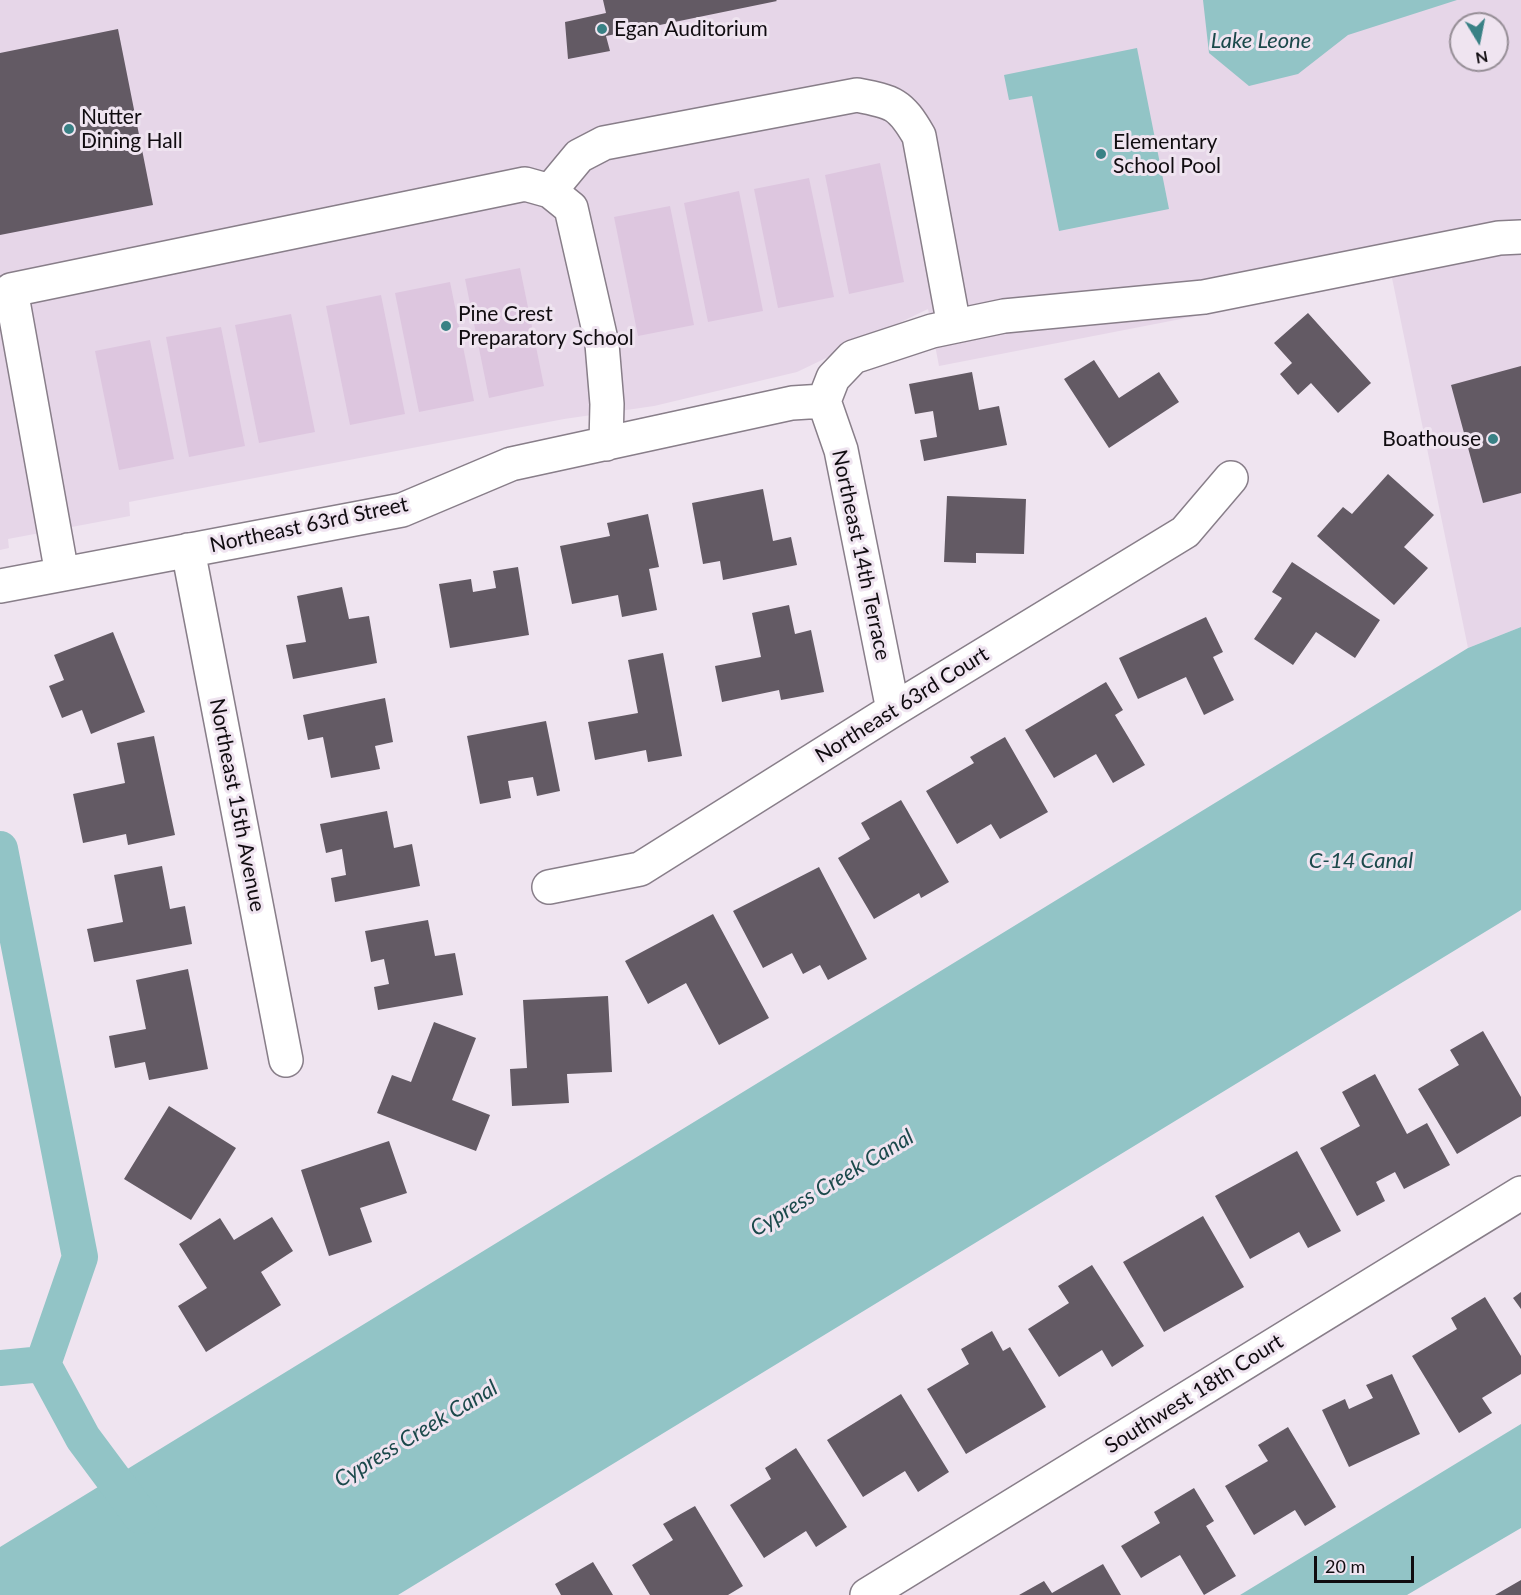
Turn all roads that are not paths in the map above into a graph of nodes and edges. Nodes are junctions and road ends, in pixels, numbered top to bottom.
1 (550, 191) junction
2 (1521, 237) edge
3 (954, 326) junction
4 (824, 401) junction
5 (606, 444) junction
6 (1231, 478) dead end
7 (188, 550) junction
8 (62, 574) junction
9 (0, 586) edge
10 (893, 710) junction
11 (549, 887) dead end
12 (286, 1060) dead end
13 (1521, 1193) edge
14 (867, 1595) edge

1 - 3 street
1 - 5 street
1 - 8 street
2 - 3 street
3 - 4 street
4 - 5 street, Northeast 63rd Street
4 - 10 street, Northeast 14th Terrace
5 - 7 street, Northeast 63rd Street
6 - 10 street, Northeast 63rd Court
7 - 8 street, Northeast 63rd Street
7 - 12 street, Northeast 15th Avenue
8 - 9 street, Northeast 63rd Street
10 - 11 street, Northeast 63rd Court
13 - 14 street, Southwest 18th Court

